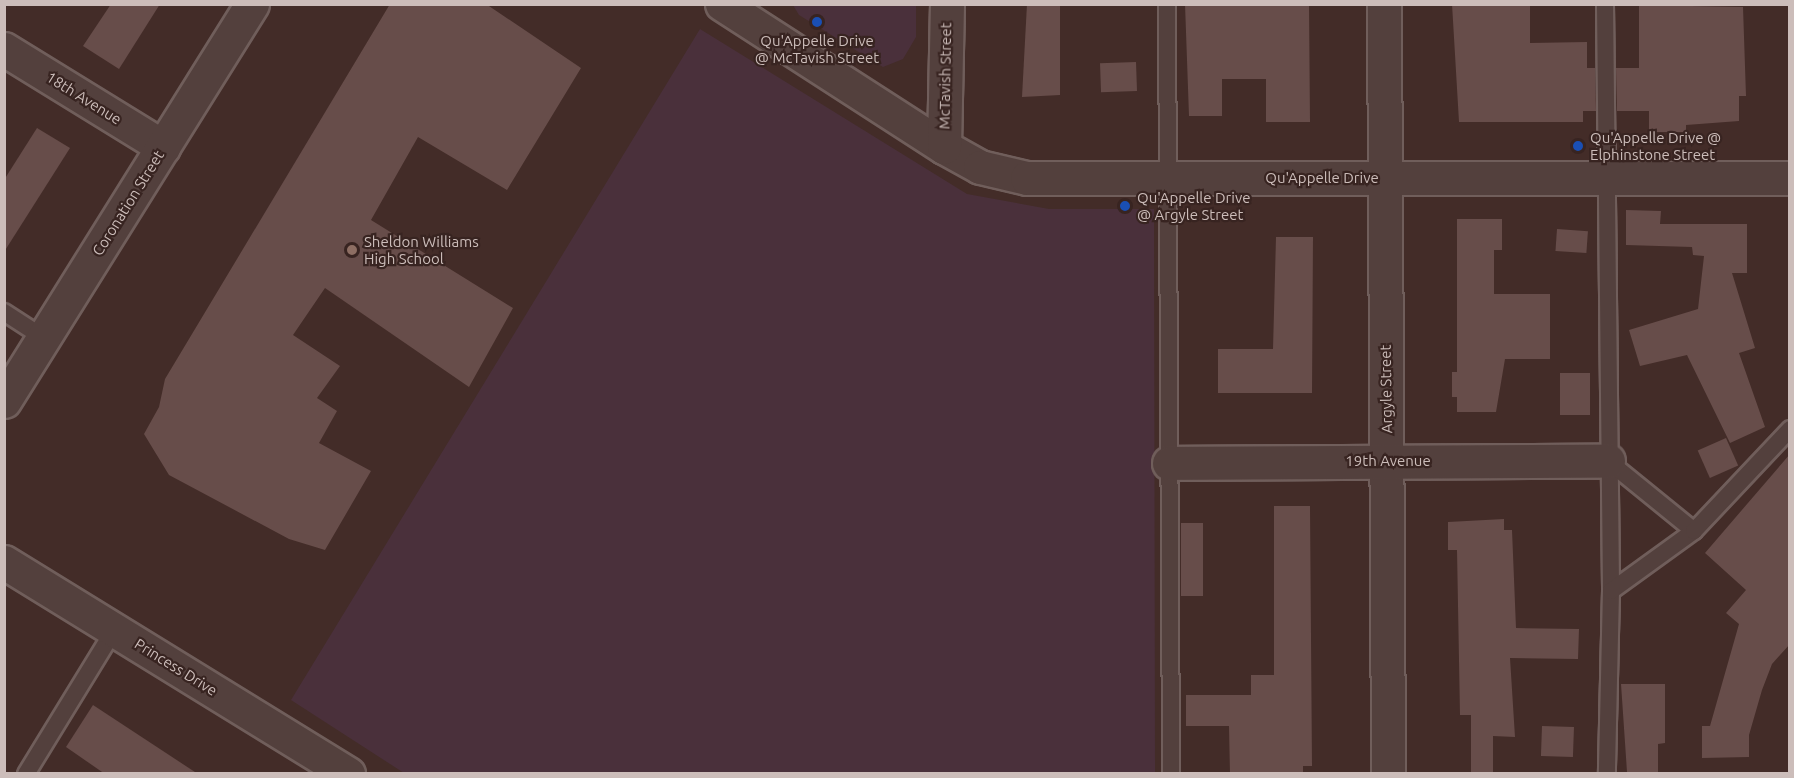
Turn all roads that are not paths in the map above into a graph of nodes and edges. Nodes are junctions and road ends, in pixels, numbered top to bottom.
1 (252, 4) edge
2 (946, 4) edge
3 (1167, 4) edge
4 (1384, 4) edge
5 (1605, 4) edge
6 (741, 10) edge
7 (4, 49) edge
8 (163, 147) junction
9 (945, 147) junction
10 (1604, 177) junction
11 (1381, 178) junction
12 (1790, 178) edge
13 (1165, 179) junction
14 (4, 312) edge
15 (44, 338) junction
16 (4, 401) edge
17 (1790, 429) edge
18 (1608, 460) junction
19 (1388, 461) junction
20 (1169, 463) junction
21 (1694, 531) junction
22 (4, 562) edge
23 (1611, 591) junction
24 (115, 629) junction
25 (26, 774) edge
26 (348, 774) edge
27 (1171, 774) edge
28 (1388, 774) edge
29 (1606, 774) edge

1 - 8 street, Coronation Street
2 - 9 street, McTavish Street
3 - 13 lane
4 - 11 street, Argyle Street
5 - 10 lane
6 - 9 street, Qu'Appelle Drive
7 - 8 street, 18th Avenue
8 - 15 street, Coronation Street
9 - 13 street, Qu'Appelle Drive
10 - 11 street, Qu'Appelle Drive
10 - 12 street, Qu'Appelle Drive
10 - 18 lane
11 - 13 street, Qu'Appelle Drive
11 - 19 street, Argyle Street
13 - 20 lane
14 - 15 lane
15 - 16 street, Coronation Street
17 - 21 lane
18 - 19 street, 19th Avenue
18 - 21 lane
18 - 23 lane
19 - 20 street, 19th Avenue
19 - 28 street, Argyle Street
20 - 27 lane
21 - 23 lane
22 - 24 street, Princess Drive
23 - 29 lane
24 - 25 lane
24 - 26 street, Princess Drive

